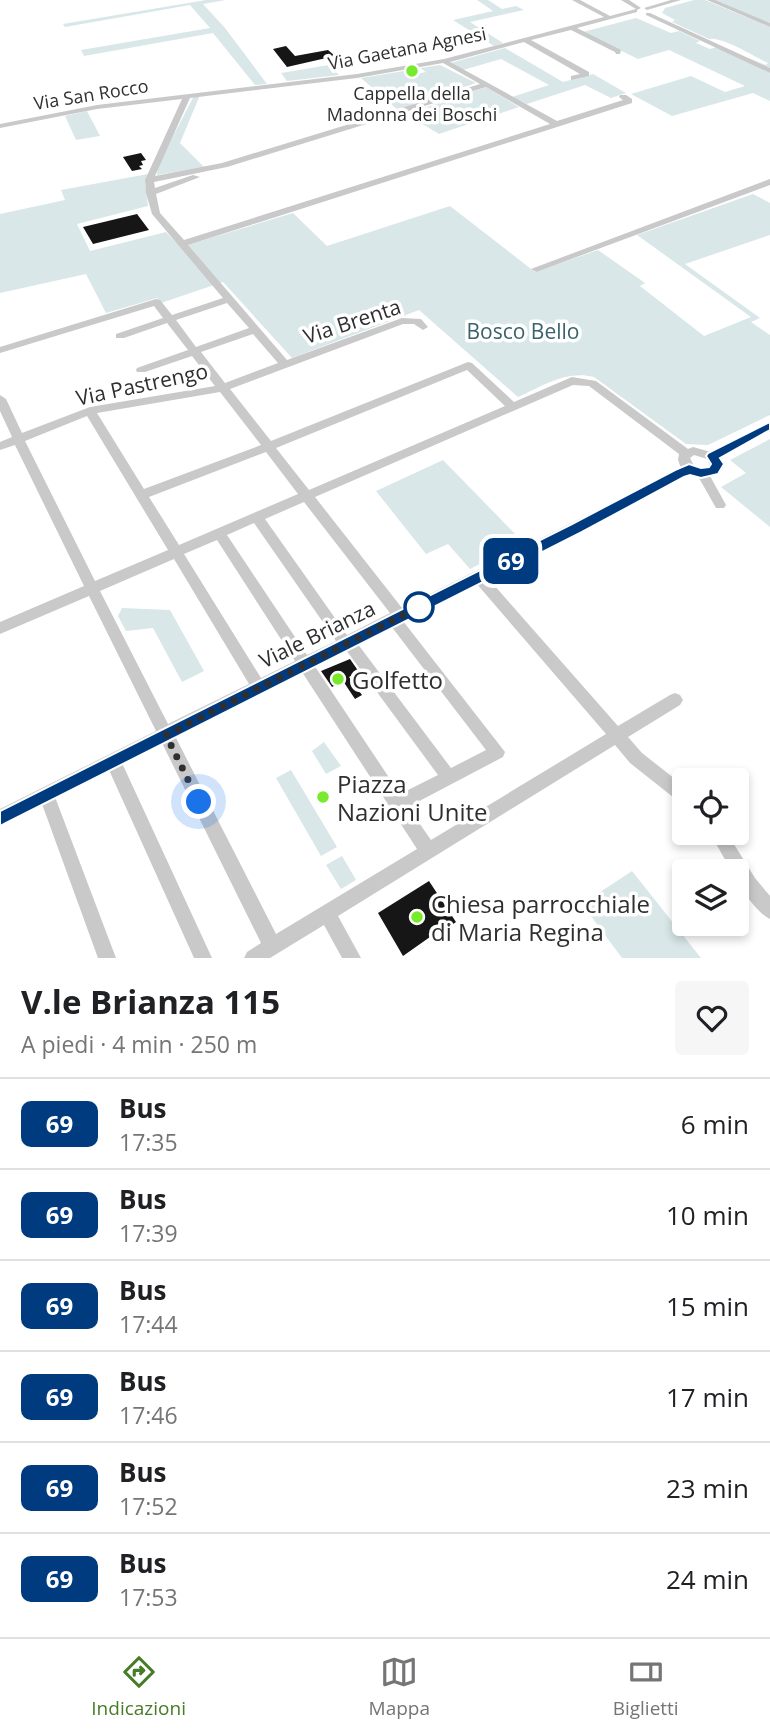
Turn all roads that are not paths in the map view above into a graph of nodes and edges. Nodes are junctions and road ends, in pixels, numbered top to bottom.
1 (575, 0) edge
2 (624, 0) edge
3 (678, 0) edge
4 (710, 0) edge
5 (644, 10) junction
6 (610, 18) junction
7 (770, 25) edge
8 (572, 28) junction
9 (525, 40) junction
10 (618, 53) dead end
11 (444, 61) junction
12 (770, 71) edge
13 (574, 78) dead end
14 (486, 85) junction
15 (188, 94) junction
16 (623, 97) dead end
17 (558, 125) junction
18 (0, 126) edge
19 (224, 165) junction
20 (149, 180) junction
21 (770, 182) edge
22 (150, 193) junction
23 (182, 244) junction
24 (536, 268) dead end
25 (216, 283) joint
26 (229, 299) junction
27 (169, 319) junction
28 (423, 327) dead end
29 (256, 329) junction
30 (120, 336) dead end
31 (0, 350) edge
32 (194, 351) junction
33 (289, 362) junction
34 (141, 370) dead end
35 (222, 388) junction
36 (0, 399) edge
37 (512, 406) junction
38 (90, 411) junction
39 (770, 426) edge
40 (17, 439) junction
41 (0, 446) edge
42 (268, 447) junction
43 (686, 453) junction
44 (712, 456) junction
45 (696, 471) junction
46 (141, 495) junction
47 (306, 495) junction
48 (720, 505) dead end
49 (256, 516) junction
50 (219, 533) junction
51 (176, 552) junction
52 (480, 577) junction
53 (92, 588) junction
54 (397, 618) junction
55 (0, 628) edge
56 (347, 643) junction
57 (306, 663) junction
58 (259, 687) junction
59 (675, 700) dead end
60 (166, 735) junction
61 (616, 736) junction
62 (113, 761) junction
63 (449, 777) junction
64 (672, 786) edge
65 (46, 794) junction
66 (397, 804) junction
67 (0, 817) edge
68 (725, 845) edge
69 (428, 851) junction
70 (770, 910) edge
71 (327, 913) junction
72 (272, 946) junction
73 (107, 958) edge
74 (203, 958) edge
75 (253, 958) edge
76 (352, 958) edge

1 - 6 street
2 - 5 street
3 - 5 street, Via Gaetana Agnesi
4 - 7 street
5 - 6 street, Via Gaetana Agnesi
5 - 12 street
6 - 8 street, Via Gaetana Agnesi
8 - 9 street, Via Gaetana Agnesi
8 - 10 street
9 - 11 street, Via Gaetana Agnesi
9 - 13 street
11 - 14 street
11 - 15 street, Via Gaetana Agnesi
14 - 17 street
14 - 19 street
15 - 18 street, Via San Rocco
15 - 20 street
16 - 17 street
17 - 23 street
19 - 20 street
19 - 22 street
20 - 22 street
21 - 24 street
22 - 23 street
23 - 25 street
25 - 26 street
26 - 27 street
26 - 29 street
27 - 30 street
27 - 31 street
27 - 32 street
28 - 33 street, Via Brenta
29 - 32 street
29 - 33 street
32 - 34 street
32 - 35 street
33 - 35 street, Via Pastrengo
35 - 38 street, Via Pastrengo
35 - 42 street
36 - 40 street
37 - 42 street
37 - 43 street
37 - 47 street
38 - 40 street, Via Pastrengo
38 - 46 street
39 - 44 street
40 - 41 street, Via Pastrengo
40 - 53 street
42 - 46 street
42 - 47 street
43 - 44 street
43 - 45 street
44 - 45 street
45 - 48 street
45 - 52 street, Viale Brianza
46 - 51 street
47 - 49 street
47 - 54 street
49 - 50 street
49 - 56 street
50 - 51 street
50 - 57 street
51 - 53 street
51 - 58 street
52 - 54 street, Viale Brianza
52 - 61 street
53 - 55 street
53 - 60 street
54 - 56 street, Viale Brianza
54 - 63 street
56 - 57 street, Viale Brianza
56 - 63 street
57 - 58 street, Viale Brianza
57 - 66 street
58 - 60 street, Viale Brianza
59 - 61 street
60 - 62 street, Viale Brianza
60 - 72 street
61 - 64 street
61 - 69 street
62 - 65 street, Viale Brianza
62 - 74 street
63 - 66 street
65 - 67 street, Viale Brianza
65 - 73 street
66 - 69 street
68 - 70 street
69 - 71 street
71 - 72 street
71 - 76 street
72 - 75 street

